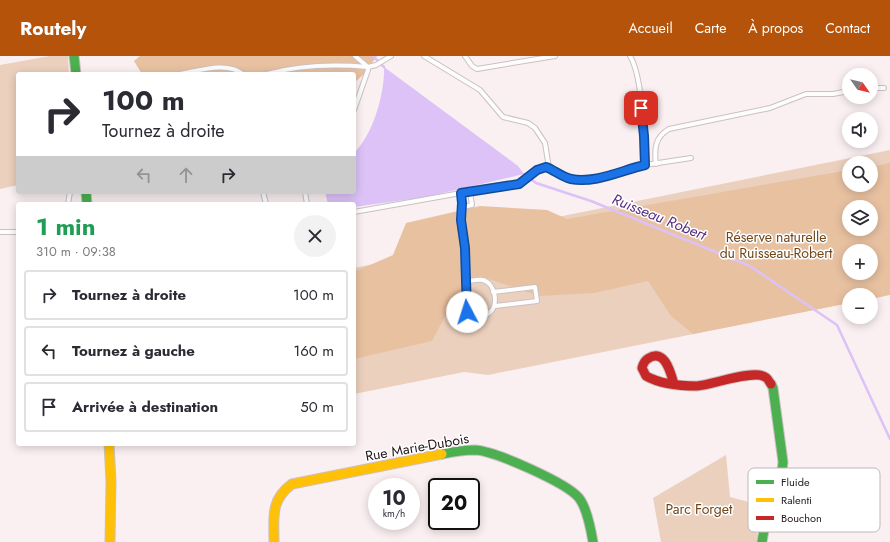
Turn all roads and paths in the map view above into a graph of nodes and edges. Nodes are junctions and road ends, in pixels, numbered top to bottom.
1 (74, 56) edge
2 (355, 56) edge
3 (391, 56) edge
4 (424, 56) edge
5 (465, 56) edge
6 (556, 56) edge
7 (630, 56) edge
8 (368, 67) junction
9 (76, 72) edge
10 (192, 72) edge
11 (240, 72) edge
12 (276, 72) edge
13 (878, 88) edge
14 (884, 88) dead end
15 (842, 92) edge
16 (356, 105) edge
17 (654, 150) junction
18 (645, 151) junction
19 (691, 158) dead end
20 (656, 164) junction
21 (645, 165) junction
22 (548, 168) junction
23 (470, 191) junction
24 (461, 193) junction
25 (463, 207) junction
26 (356, 212) edge
27 (0, 232) edge
28 (16, 232) edge
29 (465, 282) junction
30 (493, 292) junction
31 (495, 306) junction
32 (466, 307) junction
33 (451, 310) dead end
34 (674, 384) dead end
35 (109, 446) edge
36 (782, 468) edge
37 (763, 532) edge
38 (110, 542) edge
39 (274, 542) edge
40 (593, 542) edge
41 (762, 542) edge

1 - 9 street
2 - 8 lane
3 - 8 lane
4 - 22 lane
5 - 6 lane
7 - 18 lane
8 - 12 lane
8 - 16 lane
10 - 11 lane
13 - 14 lane
15 - 17 lane
17 - 18 lane
17 - 20 lane
18 - 21 lane
19 - 20 lane
20 - 21 lane
21 - 22 lane
22 - 23 lane
23 - 24 lane
23 - 25 lane
24 - 25 lane
24 - 26 lane
25 - 29 lane
27 - 28 lane
29 - 30 lane
29 - 32 lane
30 - 31 lane
30 - 31 lane
31 - 32 lane
32 - 33 lane
34 - 36 street
35 - 38 street
37 - 41 street
39 - 40 street, Rue Marie-Dubois

